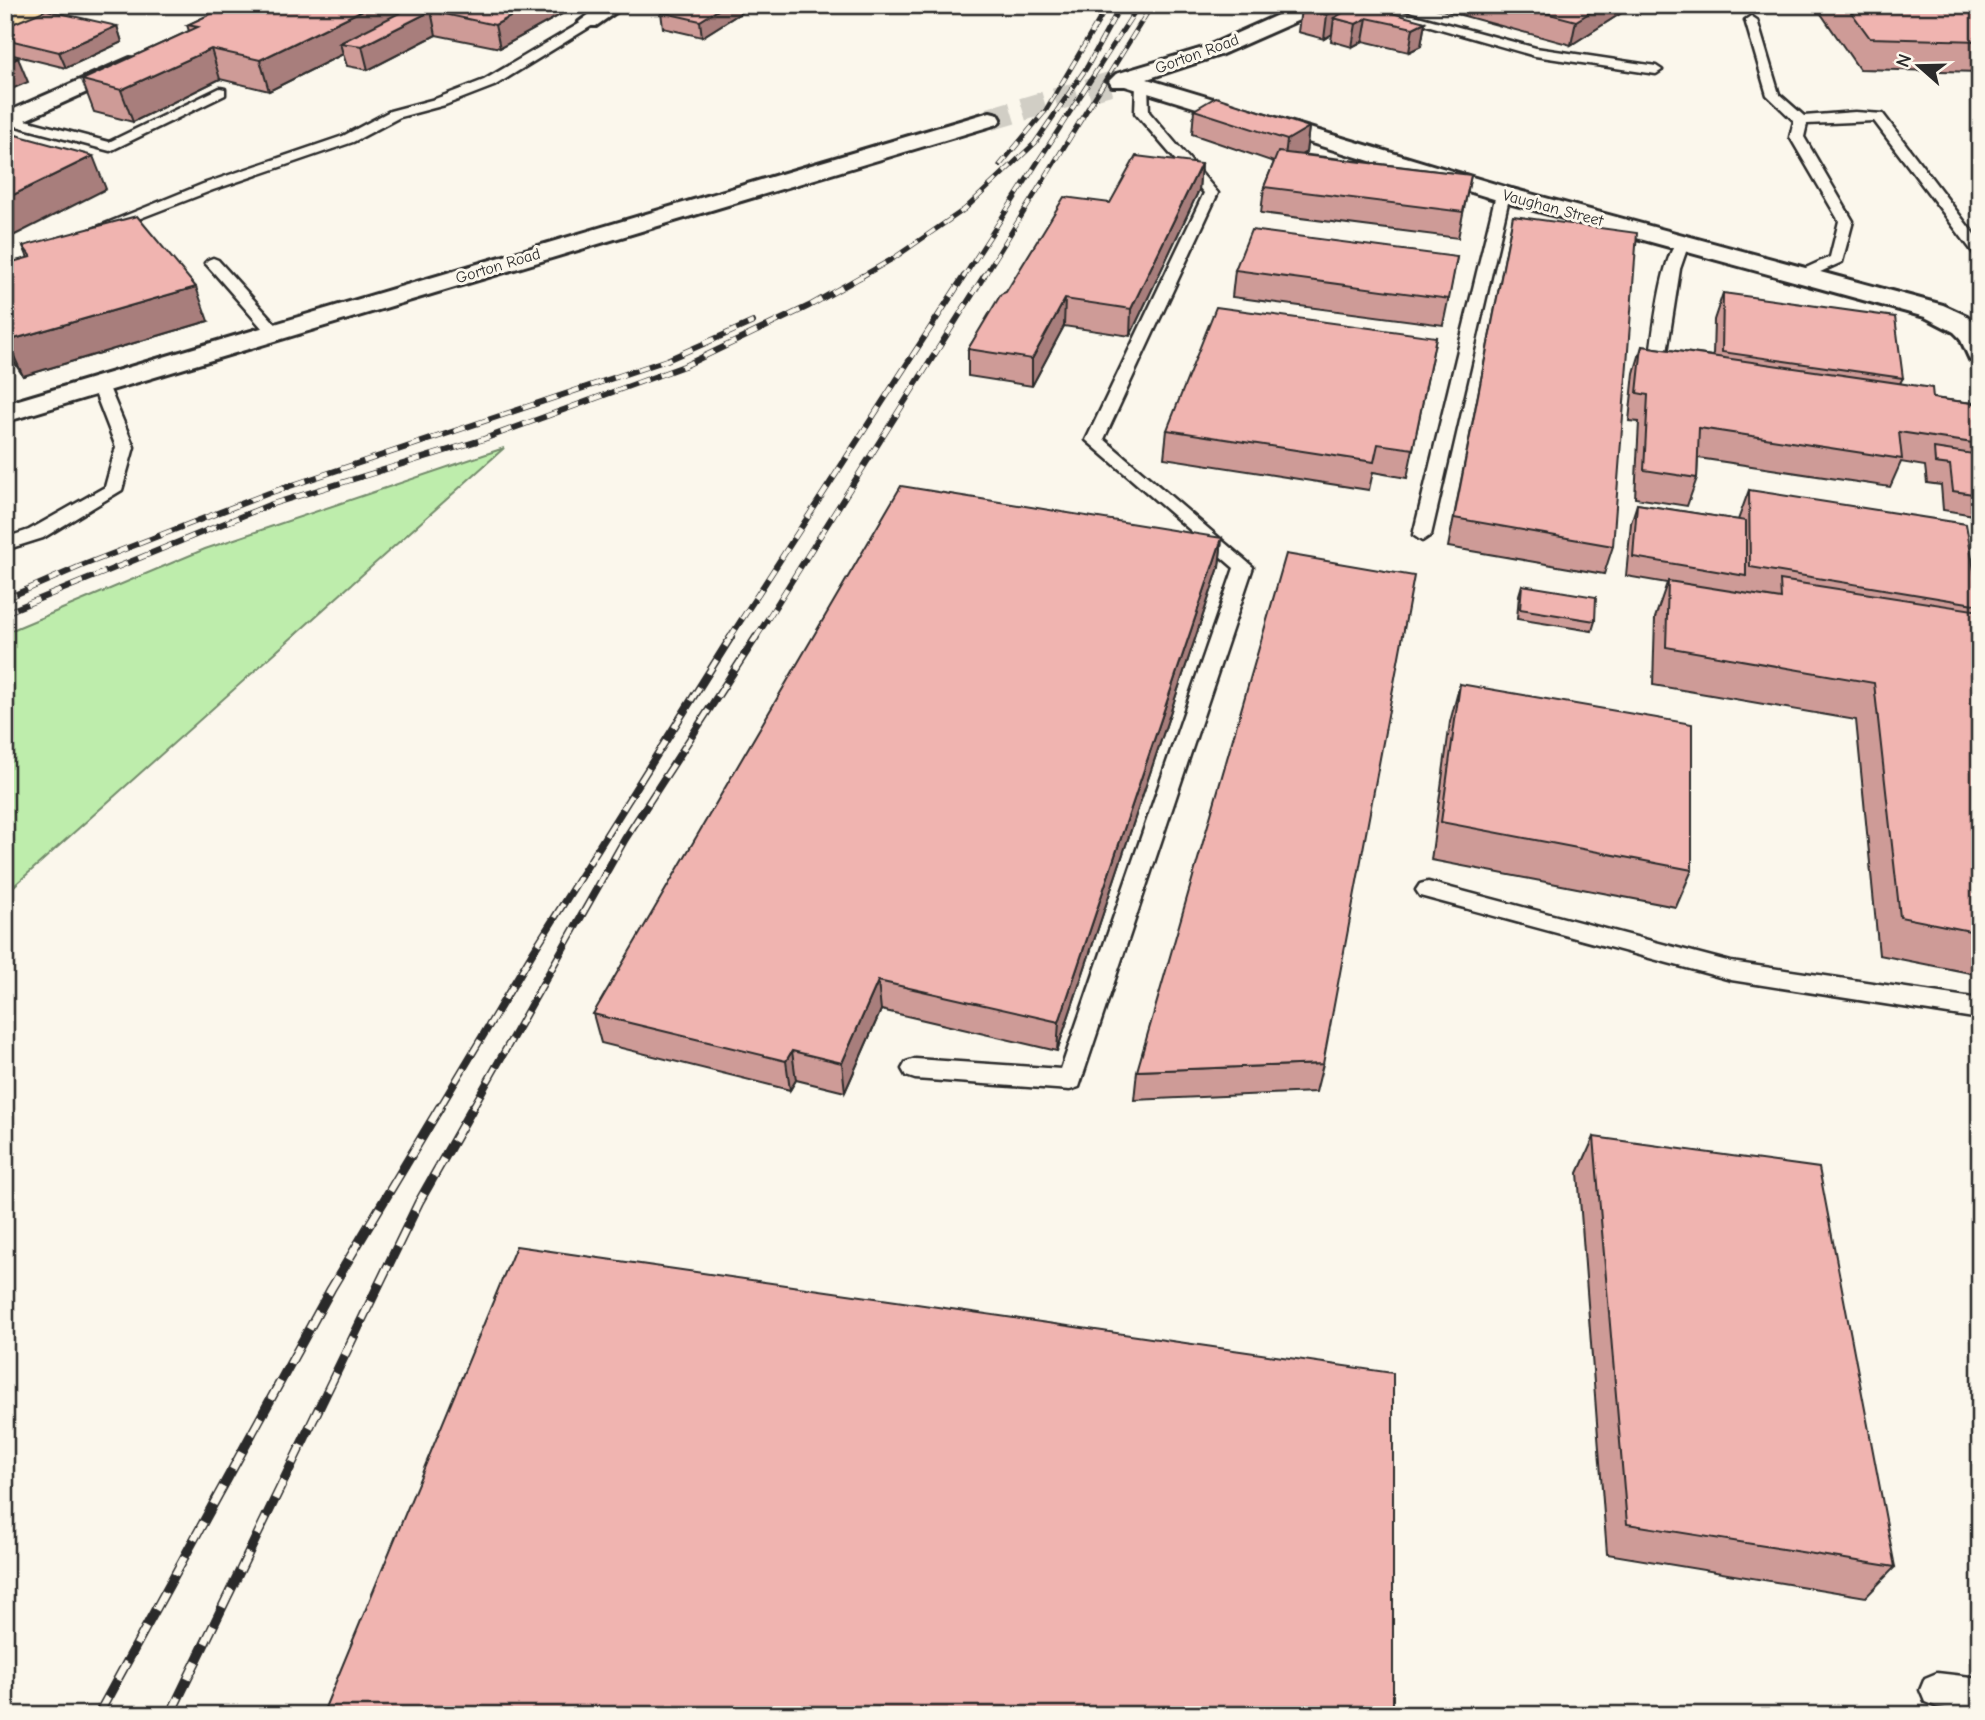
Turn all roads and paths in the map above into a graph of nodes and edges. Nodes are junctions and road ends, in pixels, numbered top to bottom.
1 (42, 5) edge
2 (616, 5) edge
3 (1317, 5) edge
4 (1363, 5) edge
5 (1390, 8) edge
6 (1751, 19) dead end
7 (5, 20) edge
8 (589, 22) joint
9 (148, 56) edge
10 (1656, 70) dead end
11 (1127, 82) junction
12 (220, 92) edge
13 (990, 119) tunnel mouth
14 (1801, 120) junction
15 (8, 121) edge
16 (1503, 194) junction
17 (78, 238) edge
18 (1682, 243) junction
19 (1980, 252) edge
20 (213, 263) dead end
21 (1802, 275) junction
22 (275, 332) junction
23 (1978, 347) edge
24 (1657, 365) edge
25 (100, 385) junction
26 (5, 413) edge
27 (1422, 535) dead end
28 (5, 544) edge
29 (1428, 890) dead end
30 (1980, 1009) edge
31 (915, 1069) dead end
32 (1937, 1690) dead end
33 (1980, 1695) edge

1 - 7 highway
2 - 8 street
3 - 11 street, Gorton Road
4 - 5 lane
5 - 10 lane
6 - 14 lane
8 - 17 lane
9 - 15 street
11 - 16 street, Vaughan Street
11 - 31 lane
12 - 15 lane
13 - 22 street, Gorton Road
14 - 19 lane
14 - 21 lane
16 - 18 street, Vaughan Street
16 - 27 lane
18 - 21 street, Vaughan Street
18 - 24 lane
20 - 22 lane
21 - 23 street, Vaughan Street
22 - 25 street, Gorton Road
25 - 26 street, Gorton Road
25 - 28 lane
29 - 30 lane
32 - 33 lane

